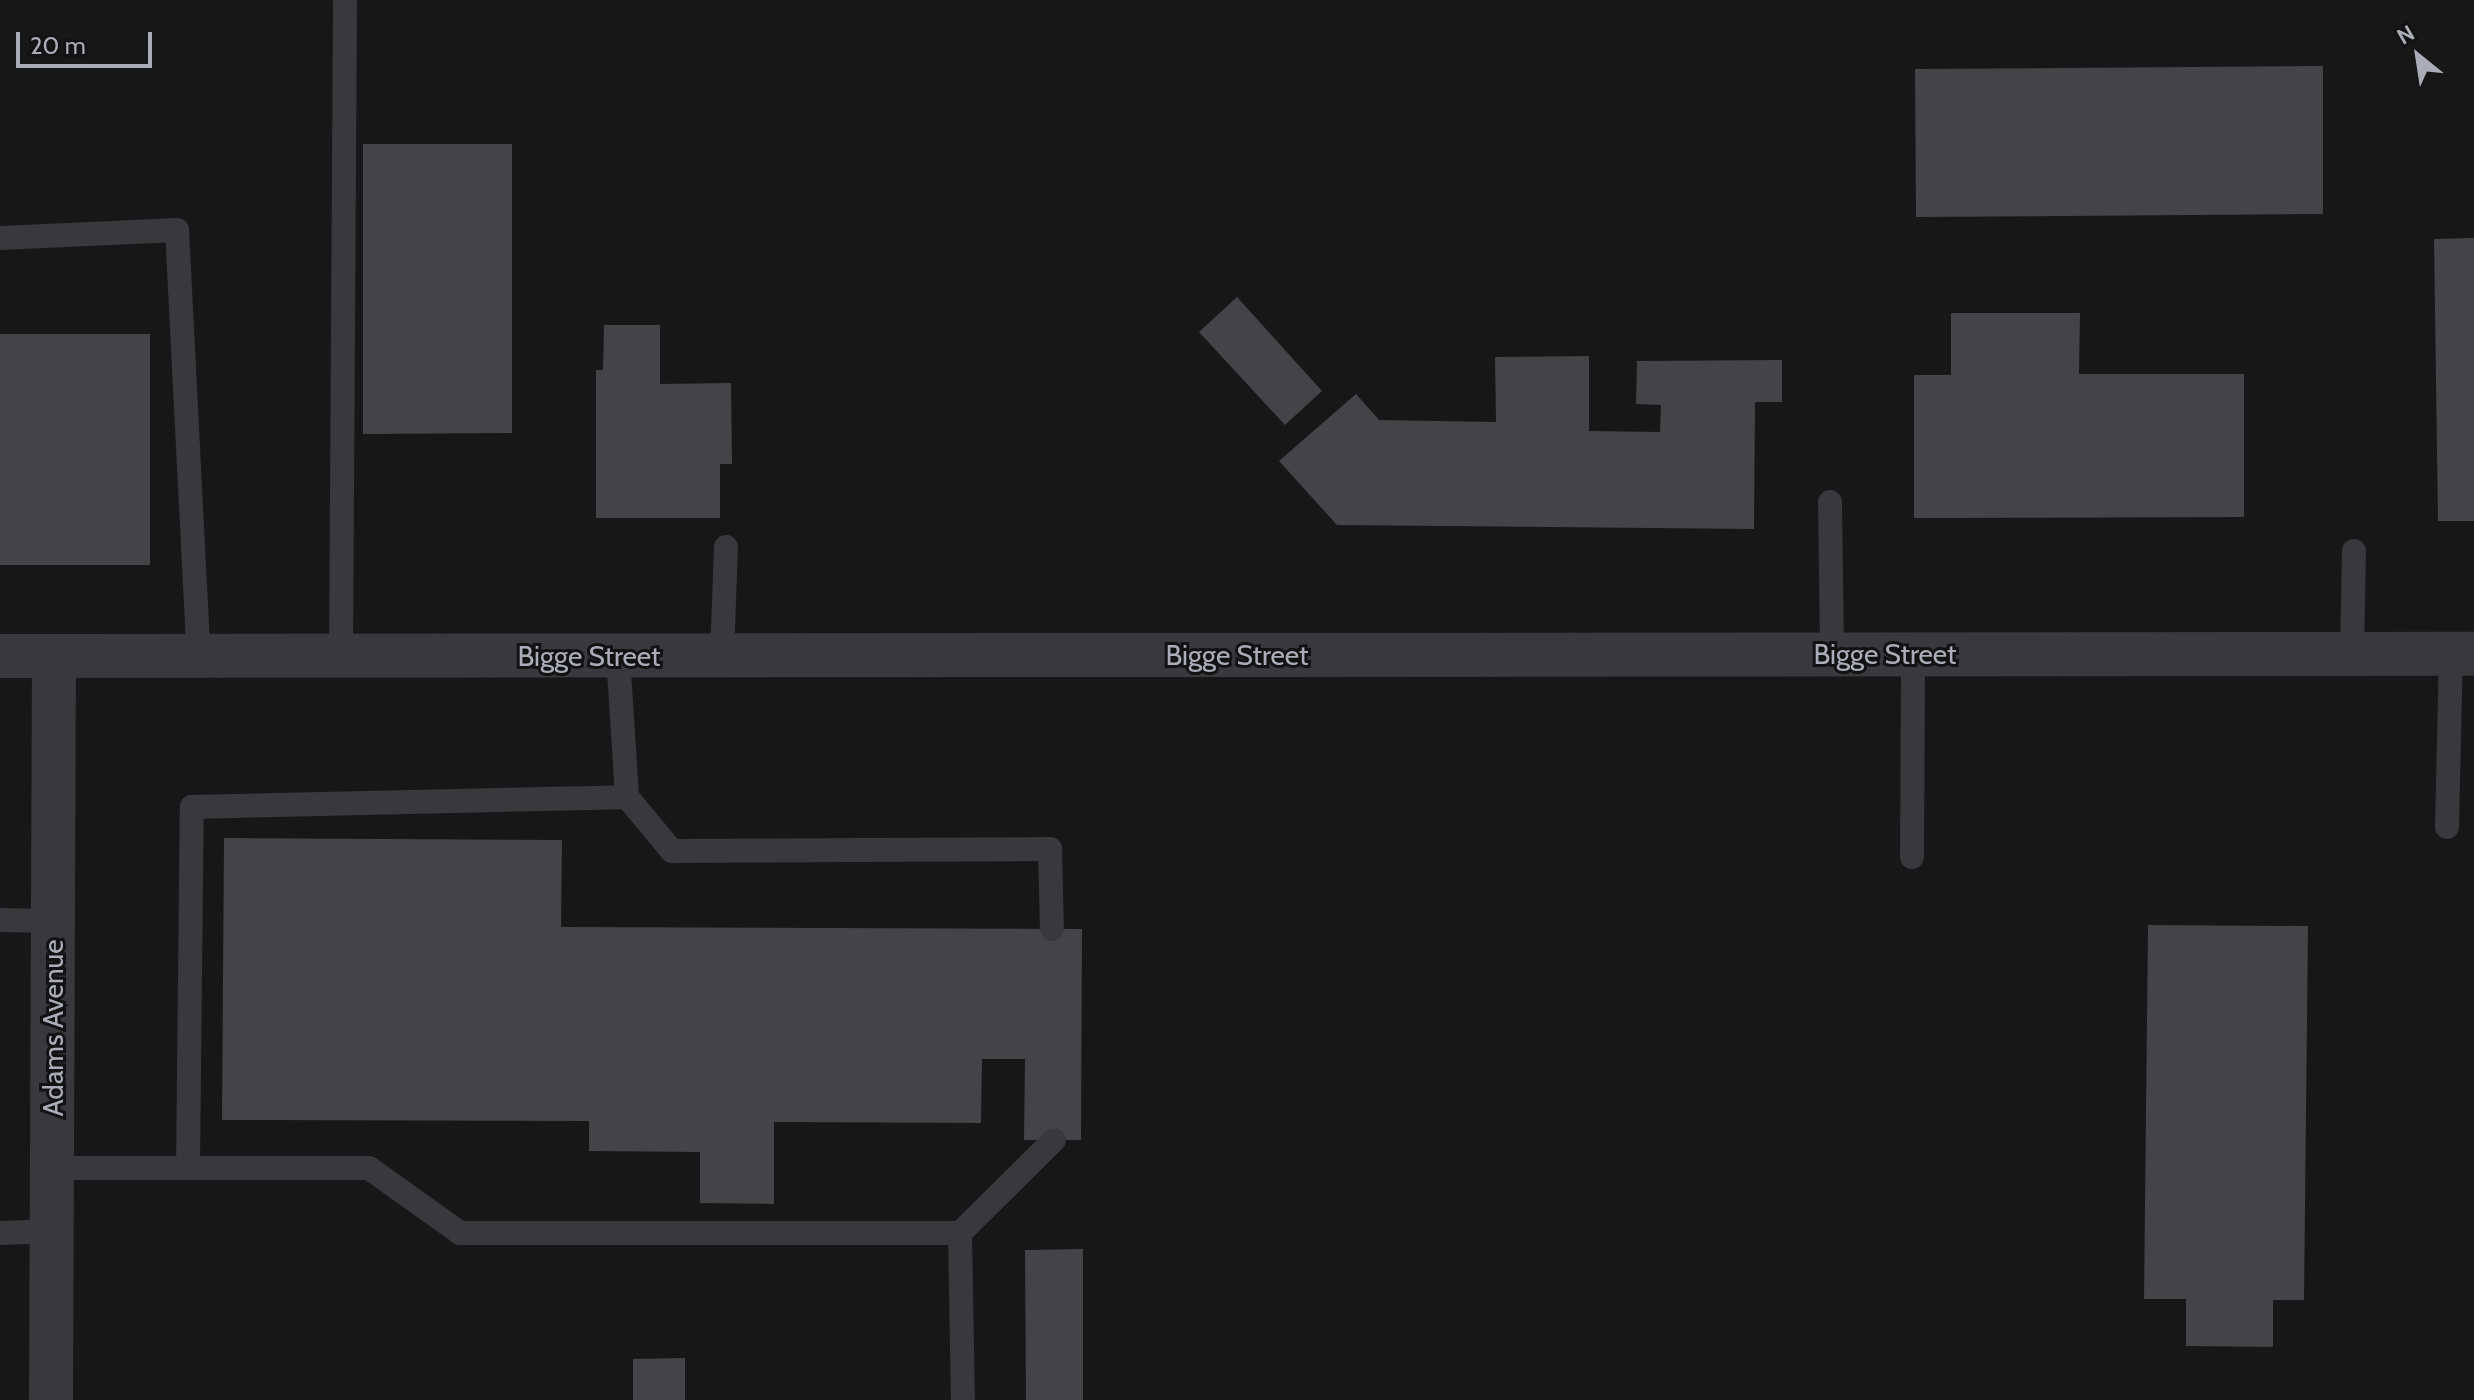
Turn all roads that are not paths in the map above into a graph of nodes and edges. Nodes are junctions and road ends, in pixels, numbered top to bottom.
1 (345, 0) edge
2 (0, 238) edge
3 (1830, 502) dead end
4 (726, 547) dead end
5 (2354, 551) dead end
6 (1832, 654) junction
7 (1913, 654) junction
8 (2352, 654) junction
9 (2463, 654) edge
10 (0, 656) edge
11 (54, 656) junction
12 (341, 656) junction
13 (618, 656) junction
14 (722, 656) junction
15 (199, 657) junction
16 (627, 797) junction
17 (2447, 827) dead end
18 (1912, 857) dead end
19 (0, 920) edge
20 (53, 921) junction
21 (1052, 929) dead end
22 (1054, 1140) dead end
23 (52, 1168) junction
24 (188, 1168) junction
25 (52, 1231) junction
26 (0, 1233) edge
27 (960, 1233) junction
28 (51, 1400) edge
29 (963, 1400) edge

1 - 12 lane
2 - 15 lane
3 - 6 lane
4 - 14 lane
5 - 8 lane
6 - 7 street, Bigge Street
6 - 14 street, Bigge Street
7 - 8 street, Bigge Street
7 - 18 lane
8 - 9 street, Bigge Street
9 - 17 lane
10 - 11 street, Bigge Street
11 - 15 street, Bigge Street
11 - 20 street, Adams Avenue
12 - 13 street, Bigge Street
12 - 15 street, Bigge Street
13 - 14 street, Bigge Street
13 - 16 lane
16 - 21 lane
16 - 24 lane
19 - 20 lane
20 - 23 street, Adams Avenue
22 - 27 lane
23 - 24 lane
23 - 25 street, Adams Avenue
24 - 27 lane
25 - 26 lane
25 - 28 street, Adams Avenue
27 - 29 lane

